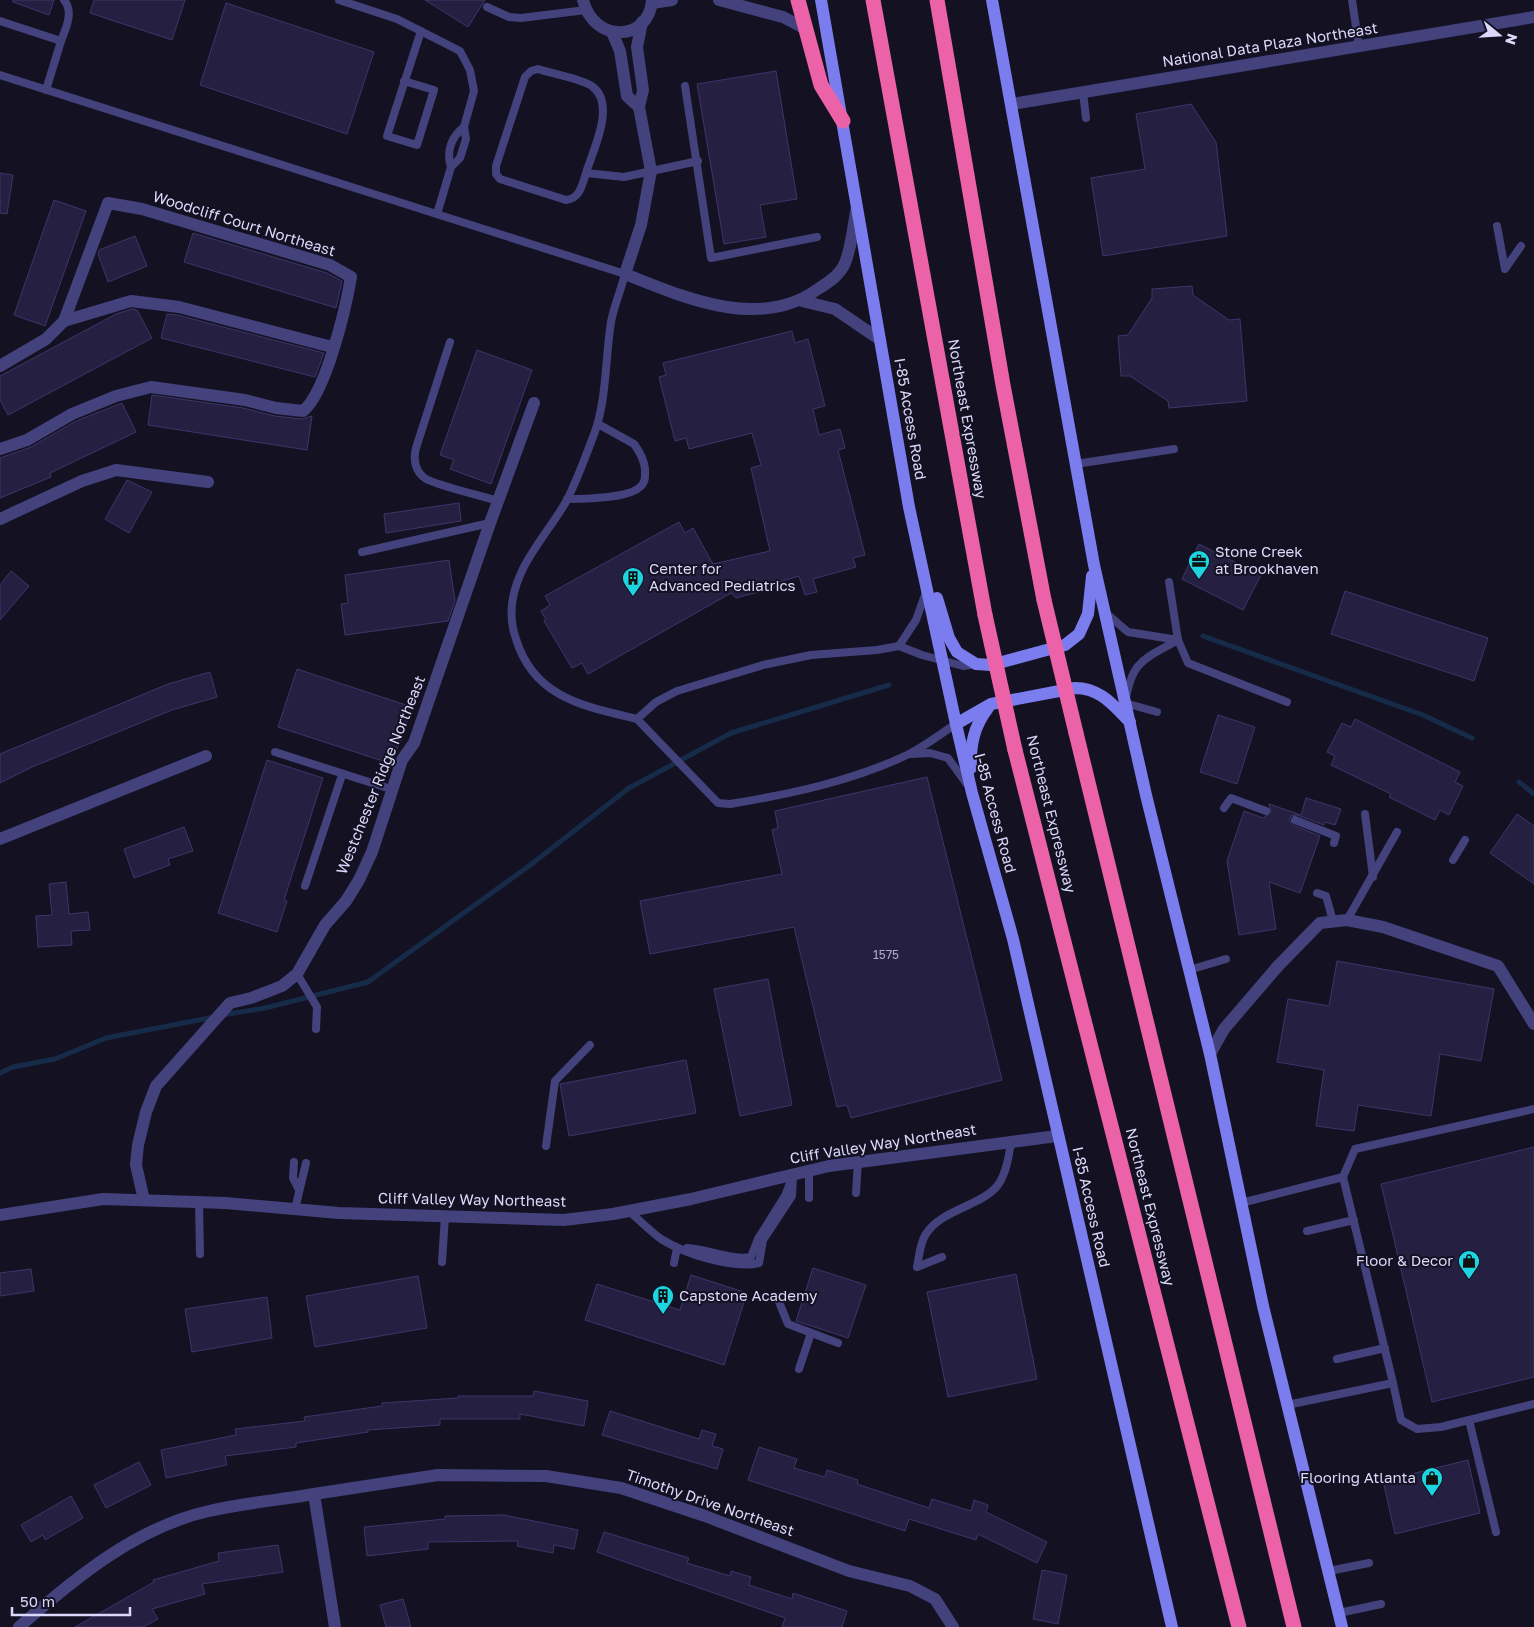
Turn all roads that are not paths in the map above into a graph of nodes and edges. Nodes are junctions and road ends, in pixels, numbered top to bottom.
1 (64, 0) edge
2 (339, 0) edge
3 (672, 0) edge
4 (719, 0) edge
5 (798, 0) edge
6 (821, 0) edge
7 (873, 0) edge
8 (937, 0) edge
9 (992, 0) edge
10 (1352, 0) edge
11 (652, 1) edge
12 (584, 5) edge
13 (487, 7) dead end
14 (1534, 17) edge
15 (0, 21) edge
16 (642, 22) junction
17 (806, 29) junction
18 (421, 31) junction
19 (612, 32) junction
20 (61, 41) junction
21 (1359, 47) junction
22 (0, 75) edge
23 (404, 81) junction
24 (685, 86) dead end
25 (46, 90) junction
26 (1083, 92) junction
27 (1012, 104) junction
28 (639, 107) junction
29 (1086, 118) dead end
30 (843, 121) junction
31 (464, 127) junction
32 (698, 161) junction
33 (451, 167) junction
34 (651, 171) junction
35 (586, 173) junction
36 (857, 204) junction
37 (437, 214) junction
38 (1497, 226) dead end
39 (817, 237) dead end
40 (1521, 246) dead end
41 (625, 274) junction
42 (802, 301) junction
43 (64, 321) junction
44 (880, 339) junction
45 (450, 342) dead end
46 (332, 347) junction
47 (0, 366) edge
48 (534, 403) dead end
49 (598, 424) junction
50 (1174, 448) dead end
51 (0, 449) edge
52 (1076, 464) junction
53 (208, 482) dead end
54 (567, 499) junction
55 (498, 501) junction
56 (909, 507) junction
57 (0, 519) edge
58 (490, 523) junction
59 (362, 552) dead end
60 (1094, 565) junction
61 (1169, 582) dead end
62 (927, 591) junction
63 (1104, 612) junction
64 (1178, 640) junction
65 (899, 646) junction
66 (943, 660) junction
67 (976, 664) junction
68 (1287, 702) dead end
69 (1125, 703) junction
70 (991, 704) junction
71 (1157, 712) dead end
72 (637, 719) junction
73 (1130, 722) junction
74 (956, 724) junction
75 (275, 752) dead end
76 (909, 754) junction
77 (206, 756) dead end
78 (342, 775) junction
79 (394, 790) junction
80 (972, 793) junction
81 (1224, 808) dead end
82 (1266, 811) dead end
83 (1365, 814) dead end
84 (1295, 820) dead end
85 (1397, 832) dead end
86 (0, 838) edge
87 (1465, 840) dead end
88 (1334, 843) dead end
89 (1452, 860) dead end
90 (1373, 877) junction
91 (305, 886) dead end
92 (1317, 893) dead end
93 (1347, 920) junction
94 (1333, 922) junction
95 (1226, 959) dead end
96 (1189, 970) junction
97 (297, 974) junction
98 (1534, 1024) edge
99 (316, 1029) dead end
100 (590, 1046) dead end
101 (1210, 1054) junction
102 (1534, 1108) edge
103 (1058, 1136) junction
104 (1011, 1141) junction
105 (546, 1146) dead end
106 (294, 1162) dead end
107 (858, 1162) junction
108 (306, 1163) dead end
109 (809, 1171) junction
110 (793, 1175) junction
111 (1343, 1177) junction
112 (299, 1190) junction
113 (856, 1193) dead end
114 (809, 1198) dead end
115 (144, 1200) junction
116 (199, 1202) junction
117 (1241, 1203) junction
118 (295, 1209) junction
119 (628, 1211) junction
120 (0, 1215) edge
121 (445, 1216) junction
122 (1354, 1220) junction
123 (1307, 1231) dead end
124 (677, 1248) junction
125 (200, 1254) dead end
126 (942, 1257) dead end
127 (442, 1262) dead end
128 (674, 1263) dead end
129 (779, 1302) dead end
130 (811, 1333) junction
131 (838, 1343) dead end
132 (1385, 1348) junction
133 (1337, 1359) dead end
134 (799, 1369) dead end
135 (1393, 1383) junction
136 (1534, 1404) edge
137 (1287, 1405) junction
138 (1470, 1420) junction
139 (314, 1494) junction
140 (1496, 1532) dead end
141 (1369, 1562) dead end
142 (1328, 1572) junction
143 (1381, 1604) dead end
144 (1339, 1613) junction
145 (19, 1627) edge
146 (335, 1627) edge
147 (953, 1627) edge
148 (1172, 1627) edge
149 (1239, 1627) edge
150 (1294, 1627) edge
151 (1342, 1627) edge

1 - 20 lane
2 - 18 lane
3 - 11 street
4 - 17 street
5 - 17 highway
6 - 30 main road, I-85 Access Road
7 - 149 highway, Northeast Expressway, bridge
8 - 150 highway, bridge
9 - 27 main road
10 - 21 lane
11 - 16 street
12 - 13 lane
12 - 19 street
14 - 21 street, National Data Plaza Northeast
15 - 20 lane
16 - 19 street
16 - 28 street
17 - 30 highway
18 - 23 lane
18 - 31 lane
19 - 28 street
20 - 25 lane
21 - 26 street, National Data Plaza Northeast
22 - 25 lane
23 - 23 lane
24 - 32 lane
25 - 37 lane
26 - 27 street, National Data Plaza Northeast
26 - 29 lane
27 - 52 main road
28 - 34 street
30 - 36 main road, I-85 Access Road
31 - 33 lane
31 - 33 lane
32 - 34 lane
32 - 39 lane
33 - 37 lane
34 - 35 lane
34 - 41 street
35 - 35 lane
36 - 42 street
36 - 44 main road, I-85 Access Road
37 - 41 lane
38 - 40 lane
41 - 42 street
41 - 49 lane
42 - 44 street
43 - 46 street
43 - 46 street, Woodcliff Court Northeast
43 - 47 street, Woodcliff Court Northeast
44 - 56 main road, I-85 Access Road
45 - 55 lane
46 - 51 street, Woodcliff Court Northeast
48 - 55 street, Westchester Ridge Northeast
49 - 54 lane
49 - 54 lane
50 - 52 lane
52 - 60 main road
53 - 57 street
54 - 72 lane
55 - 58 street, Westchester Ridge Northeast
56 - 62 main road, I-85 Access Road
56 - 67 main road
58 - 59 lane
58 - 79 street, Westchester Ridge Northeast
60 - 63 main road
60 - 67 main road
61 - 64 lane
62 - 65 lane
62 - 66 main road, I-85 Access Road
63 - 64 lane
63 - 69 main road
64 - 68 lane
64 - 69 lane
65 - 66 lane
65 - 72 lane
66 - 67 lane
66 - 74 main road, I-85 Access Road
69 - 71 lane
69 - 73 main road
70 - 73 main road
70 - 74 main road
70 - 80 main road
72 - 76 lane
73 - 96 main road
74 - 76 lane
74 - 80 main road, I-85 Access Road
75 - 78 lane
76 - 80 lane
77 - 86 street
78 - 79 lane
78 - 91 lane
79 - 97 street, Westchester Ridge Northeast
80 - 103 main road, I-85 Access Road
81 - 82 lane
83 - 90 lane
84 - 88 lane
85 - 90 lane
87 - 89 lane
90 - 93 lane
92 - 94 lane
93 - 94 street
93 - 98 street
94 - 101 street
95 - 96 lane
96 - 101 main road
97 - 99 lane
97 - 115 street, Westchester Ridge Northeast
100 - 105 lane
101 - 117 main road
102 - 111 lane
103 - 104 street, Cliff Valley Way Northeast
103 - 148 main road, I-85 Access Road
104 - 107 street, Cliff Valley Way Northeast
104 - 126 lane
106 - 112 lane
107 - 109 street, Cliff Valley Way Northeast
107 - 113 lane
108 - 112 lane
109 - 110 street, Cliff Valley Way Northeast
109 - 114 lane
110 - 119 street, Cliff Valley Way Northeast
110 - 124 lane
111 - 117 lane
111 - 122 lane
112 - 118 lane
115 - 116 street, Cliff Valley Way Northeast
115 - 120 street, Cliff Valley Way Northeast
116 - 118 street, Cliff Valley Way Northeast
116 - 125 lane
117 - 137 main road
118 - 121 street, Cliff Valley Way Northeast
119 - 121 street, Cliff Valley Way Northeast
119 - 124 lane
121 - 127 lane
122 - 123 lane
122 - 132 lane
124 - 128 lane
129 - 130 lane
130 - 131 lane
130 - 134 lane
132 - 133 lane
132 - 135 lane
135 - 137 lane
135 - 138 lane
136 - 138 lane
137 - 142 main road
138 - 140 lane
139 - 145 street, Timothy Drive Northeast
139 - 146 street
139 - 147 street, Timothy Drive Northeast
141 - 142 lane
142 - 144 main road
143 - 144 lane
144 - 151 main road

